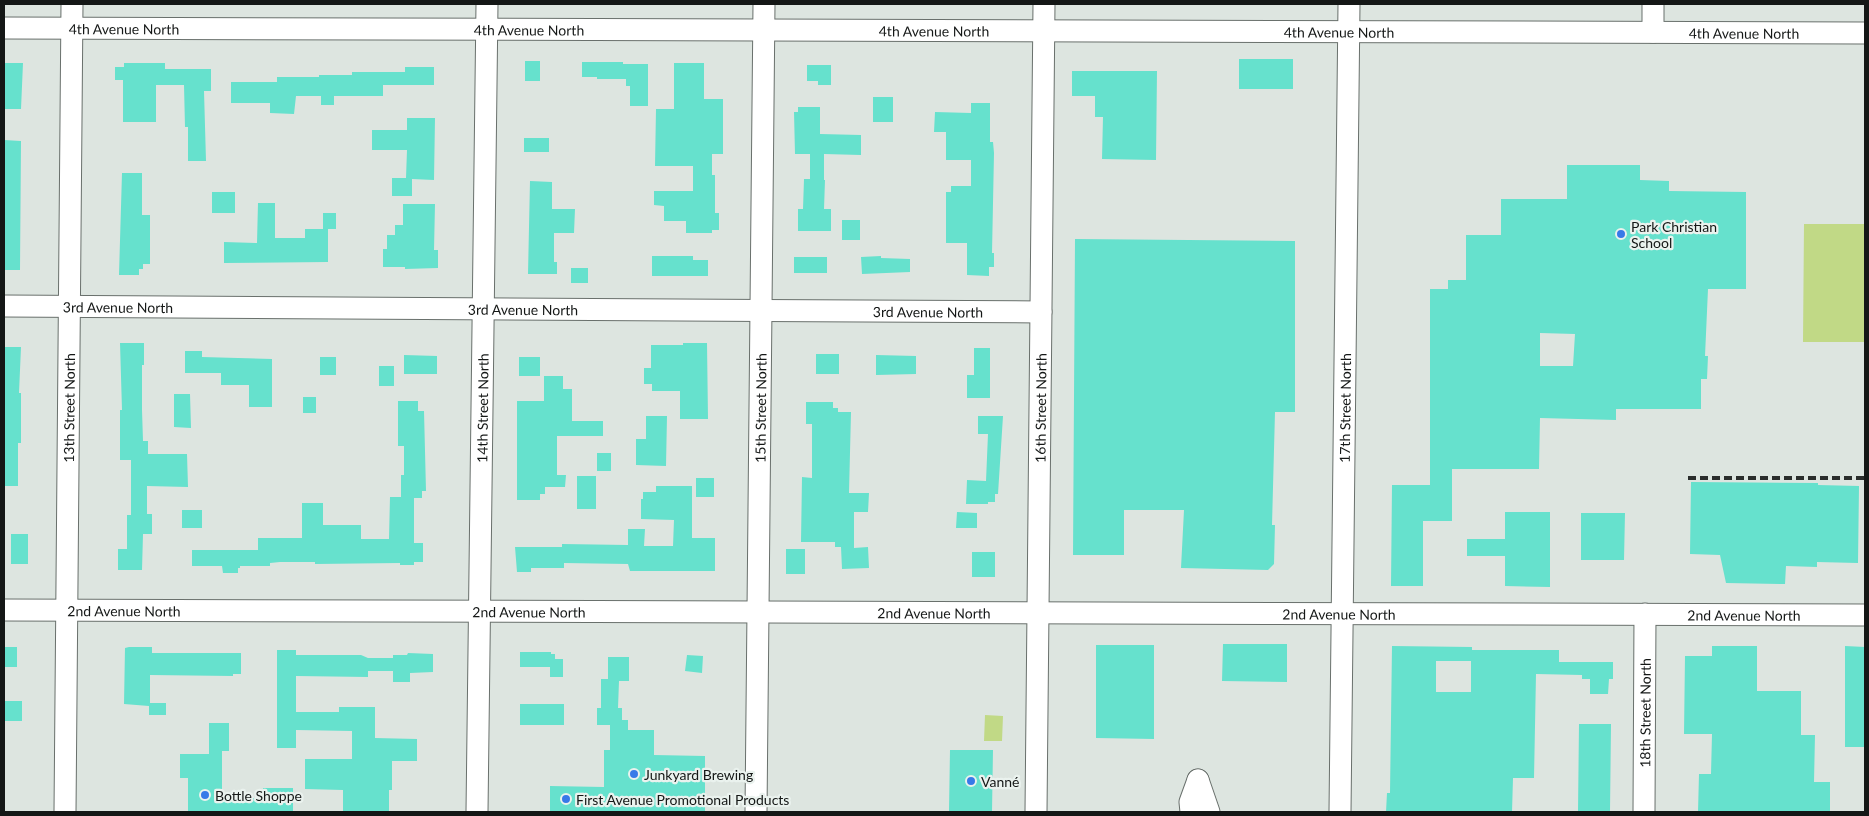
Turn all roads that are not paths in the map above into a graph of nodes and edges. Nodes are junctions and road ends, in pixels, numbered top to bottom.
1 (72, 4) edge
2 (487, 4) edge
3 (764, 4) edge
4 (1044, 4) edge
5 (1348, 4) edge
6 (1653, 4) edge
7 (4, 28) edge
8 (72, 28) junction
9 (486, 29) junction
10 (764, 30) junction
11 (1043, 31) junction
12 (1348, 32) junction
13 (1653, 32) junction
14 (1865, 33) edge
15 (4, 306) edge
16 (70, 307) junction
17 (483, 309) junction
18 (761, 311) junction
19 (1041, 312) junction
20 (4, 610) edge
21 (67, 610) junction
22 (480, 611) junction
23 (758, 612) junction
24 (1038, 613) junction
25 (1342, 614) junction
26 (1645, 614) junction
27 (1865, 615) edge
28 (65, 812) edge
29 (477, 812) edge
30 (756, 812) edge
31 (1036, 812) edge
32 (1190, 812) edge
33 (1209, 812) edge
34 (1340, 812) edge
35 (1644, 812) edge

1 - 8 street, 13th Street North
2 - 9 street, 14th Street North
3 - 10 street, 15th Street North
4 - 11 street, 16th Street North
5 - 12 street, 17th Street North
6 - 13 street
7 - 8 street, 4th Avenue North
8 - 9 street, 4th Avenue North
8 - 16 street, 13th Street North
9 - 10 street, 4th Avenue North
9 - 17 street, 14th Street North
10 - 11 street, 4th Avenue North
10 - 18 street, 15th Street North
11 - 12 street, 4th Avenue North
11 - 19 street, 16th Street North
12 - 13 street, 4th Avenue North
12 - 25 street, 17th Street North
13 - 14 street, 4th Avenue North
15 - 16 street, 3rd Avenue North
16 - 17 street, 3rd Avenue North
16 - 21 street, 13th Street North
17 - 18 street, 3rd Avenue North
17 - 22 street, 14th Street North
18 - 19 street, 3rd Avenue North
18 - 23 street, 15th Street North
19 - 24 street, 16th Street North
20 - 21 street, 2nd Avenue North
21 - 22 street, 2nd Avenue North
21 - 28 street, 13th Street North
22 - 23 street, 2nd Avenue North
22 - 29 street, 14th Street North
23 - 24 street, 2nd Avenue North
23 - 30 street, 15th Street North
24 - 25 street, 2nd Avenue North
24 - 31 street, 16th Street North
25 - 26 street, 2nd Avenue North
25 - 34 street, 17th Street North
26 - 27 street, 2nd Avenue North
26 - 35 street, 18th Street North
32 - 33 street

